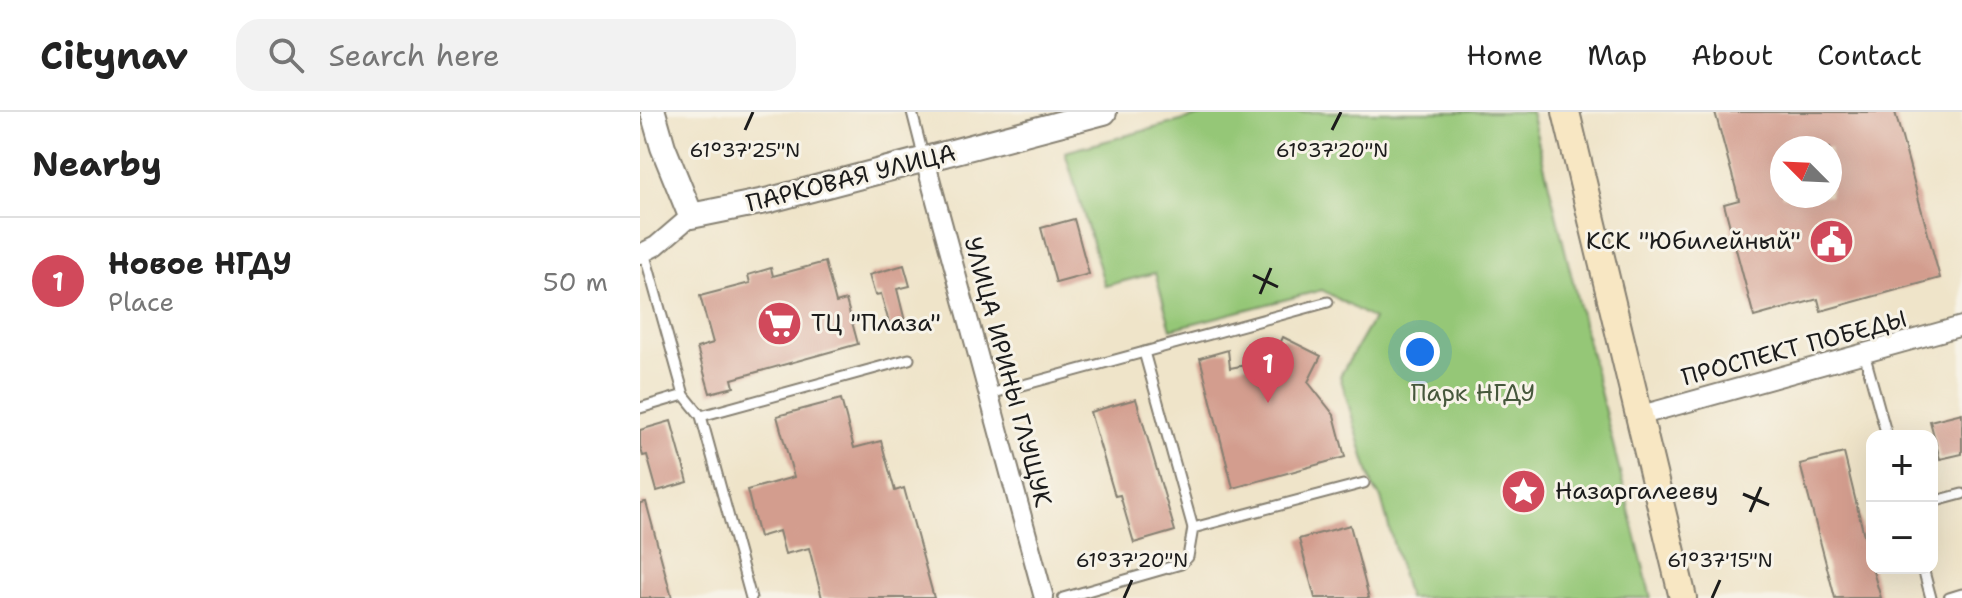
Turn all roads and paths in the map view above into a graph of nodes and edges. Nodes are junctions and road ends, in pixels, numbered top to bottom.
1 (653, 112) edge
2 (912, 112) edge
3 (1104, 112) edge
4 (1566, 112) edge
5 (925, 160) junction
6 (691, 216) junction
7 (642, 253) edge
8 (1328, 302) dead end
9 (1962, 326) edge
10 (1144, 352) junction
11 (1864, 353) junction
12 (909, 359) dead end
13 (990, 394) junction
14 (684, 395) junction
15 (640, 408) edge
16 (701, 416) junction
17 (1638, 416) junction
18 (1885, 430) edge
19 (1364, 483) dead end
20 (1962, 494) edge
21 (1938, 500) edge
22 (1193, 528) junction
23 (1925, 574) edge
24 (1962, 594) edge
25 (751, 598) edge
26 (1044, 598) edge
27 (1063, 598) edge
28 (1683, 598) edge
29 (1931, 598) edge
30 (1949, 598) edge

1 - 6 street
2 - 5 lane
3 - 5 street, ПАРКОВАЯ УЛИЦА
4 - 17 main road
5 - 6 street, ПАРКОВАЯ УЛИЦА
5 - 13 street, УЛИЦА ИРИНЫ ГЛУЩУК
6 - 7 street
7 - 14 lane
8 - 10 lane
9 - 11 street, ПРОСПЕКТ ПОБЕДЫ
10 - 13 lane
10 - 22 lane
11 - 17 street, ПРОСПЕКТ ПОБЕДЫ
11 - 18 lane
12 - 16 lane
13 - 26 street, УЛИЦА ИРИНЫ ГЛУЩУК
14 - 15 lane
14 - 16 lane
16 - 25 lane
17 - 28 main road
19 - 22 lane
20 - 21 lane
22 - 27 lane
23 - 29 lane
24 - 30 lane

